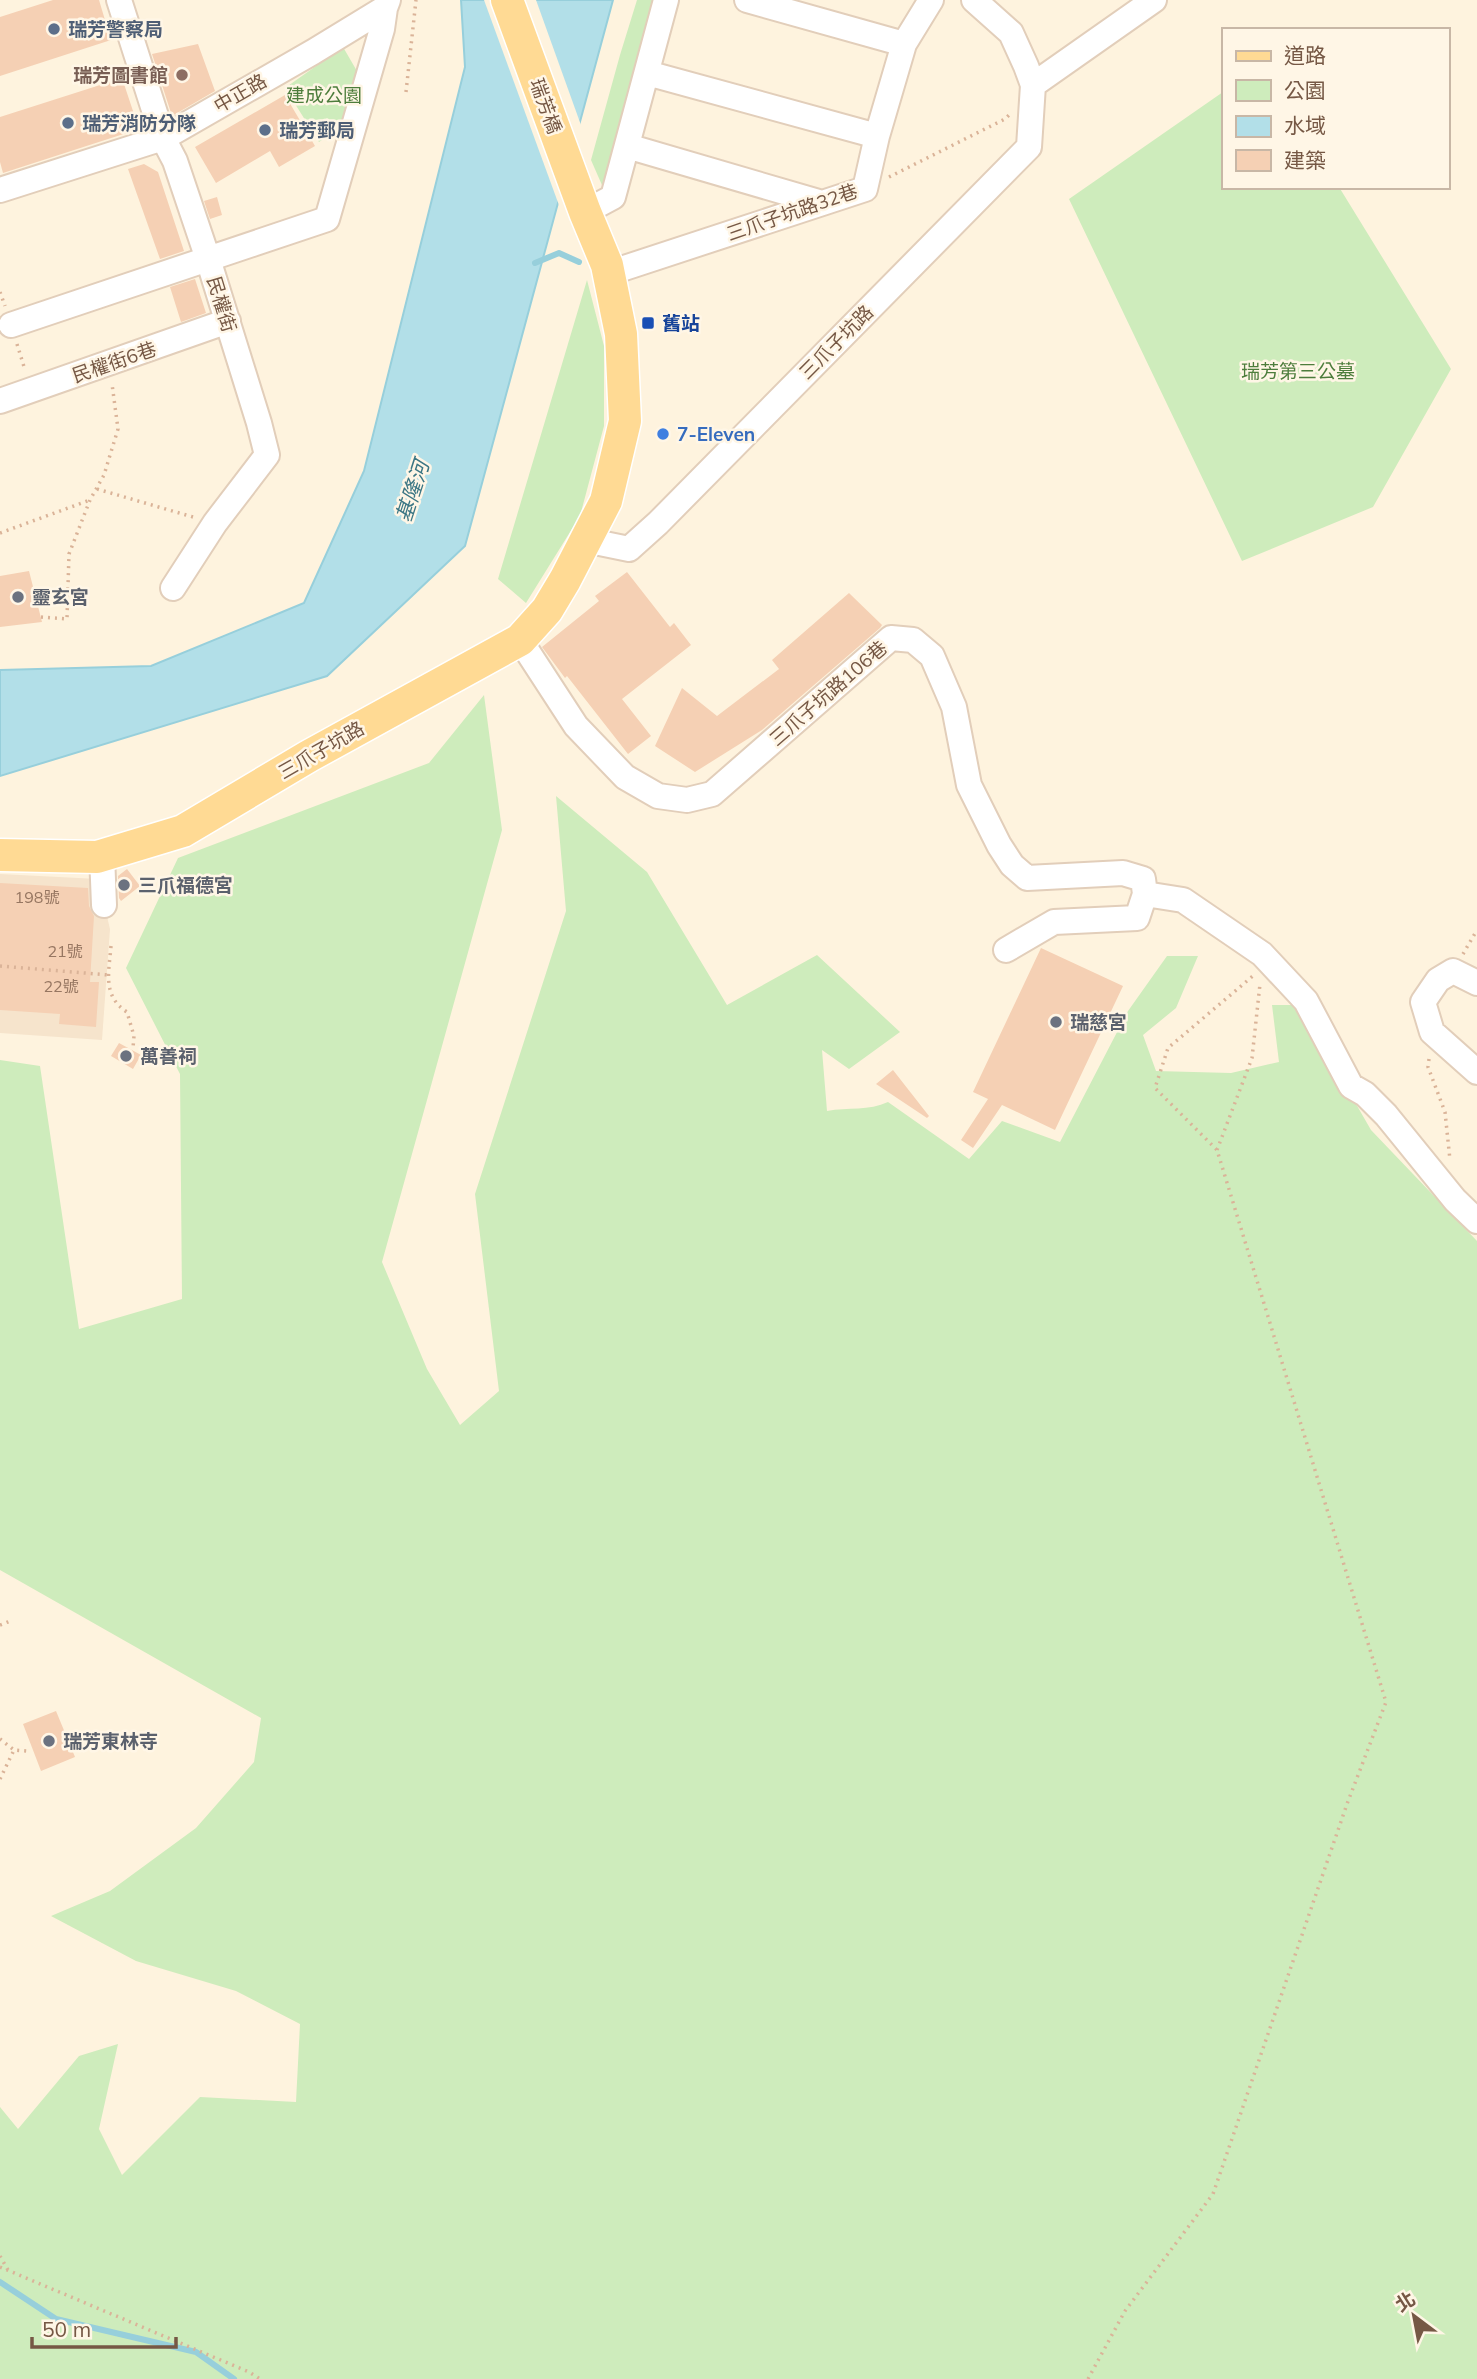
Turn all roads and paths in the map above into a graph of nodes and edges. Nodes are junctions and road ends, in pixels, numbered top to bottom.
1 (119, 0) edge
2 (416, 0) edge
3 (506, 0) edge
4 (666, 0) edge
5 (747, 0) edge
6 (931, 0) edge
7 (974, 0) edge
8 (1154, 0) edge
9 (386, 4) edge
10 (904, 44) junction
11 (647, 73) junction
12 (1033, 85) junction
13 (406, 92) dead end
14 (877, 135) junction
15 (163, 138) junction
16 (627, 146) junction
17 (865, 189) junction
18 (0, 190) edge
19 (822, 203) junction
20 (585, 212) junction
21 (208, 259) junction
22 (610, 273) junction
23 (228, 321) junction
24 (11, 325) dead end
25 (109, 364) junction
26 (0, 401) edge
27 (97, 489) junction
28 (90, 500) junction
29 (215, 523) junction
30 (0, 533) edge
31 (586, 540) junction
32 (173, 588) dead end
33 (41, 617) dead end
34 (520, 640) junction
35 (0, 855) edge
36 (102, 855) junction
37 (1145, 894) junction
38 (104, 905) dead end
39 (1477, 930) edge
40 (111, 946) dead end
41 (1006, 950) dead end
42 (0, 965) edge
43 (1268, 967) junction
44 (1454, 971) junction
45 (109, 975) junction
46 (1477, 983) edge
47 (1432, 1032) junction
48 (133, 1048) dead end
49 (1477, 1072) edge
50 (1217, 1150) junction
51 (1450, 1163) dead end
52 (1475, 1217) edge
53 (13, 1620) dead end
54 (0, 1625) edge
55 (0, 1739) edge
56 (14, 1751) junction
57 (27, 1751) dead end
58 (0, 1779) edge
59 (0, 2256) edge
60 (0, 2266) edge
61 (9, 2271) junction
62 (260, 2379) edge
63 (1088, 2379) edge

1 - 15 street, 民權街
2 - 13 path
3 - 20 main road, 瑞芳橋
4 - 11 street
5 - 10 street
6 - 10 street, 三爪子坑路32巷
7 - 12 street, 三爪子坑路
8 - 12 street
9 - 15 street, 中正路
9 - 21 street
10 - 14 street, 三爪子坑路32巷
11 - 14 street
11 - 16 street
12 - 17 path
12 - 31 street, 三爪子坑路
14 - 17 street, 三爪子坑路32巷
15 - 18 street, 中正路
15 - 21 street, 民權街
16 - 19 street
16 - 20 street
17 - 19 street, 三爪子坑路32巷
19 - 22 street, 三爪子坑路32巷
20 - 22 main road, 三爪子坑路
21 - 23 street, 民權街
21 - 24 street
22 - 31 main road, 三爪子坑路
23 - 25 street, 民權街6巷
23 - 29 street, 民權街
25 - 26 street, 民權街6巷
25 - 27 path
27 - 28 path
27 - 29 path
28 - 30 path
28 - 33 path
29 - 32 street, 民權街
31 - 34 main road, 三爪子坑路
34 - 36 main road, 三爪子坑路
34 - 37 street, 三爪子坑路106巷
35 - 36 main road, 三爪子坑路
36 - 38 street
37 - 41 street
37 - 43 street
39 - 44 path
40 - 45 path
42 - 45 path
43 - 50 path
43 - 50 path
43 - 52 street
44 - 46 street
44 - 47 street
45 - 48 path
47 - 49 street
47 - 51 path
50 - 63 path
53 - 54 path
55 - 56 path
56 - 57 path
56 - 58 path
59 - 61 path
60 - 61 path
61 - 62 path

